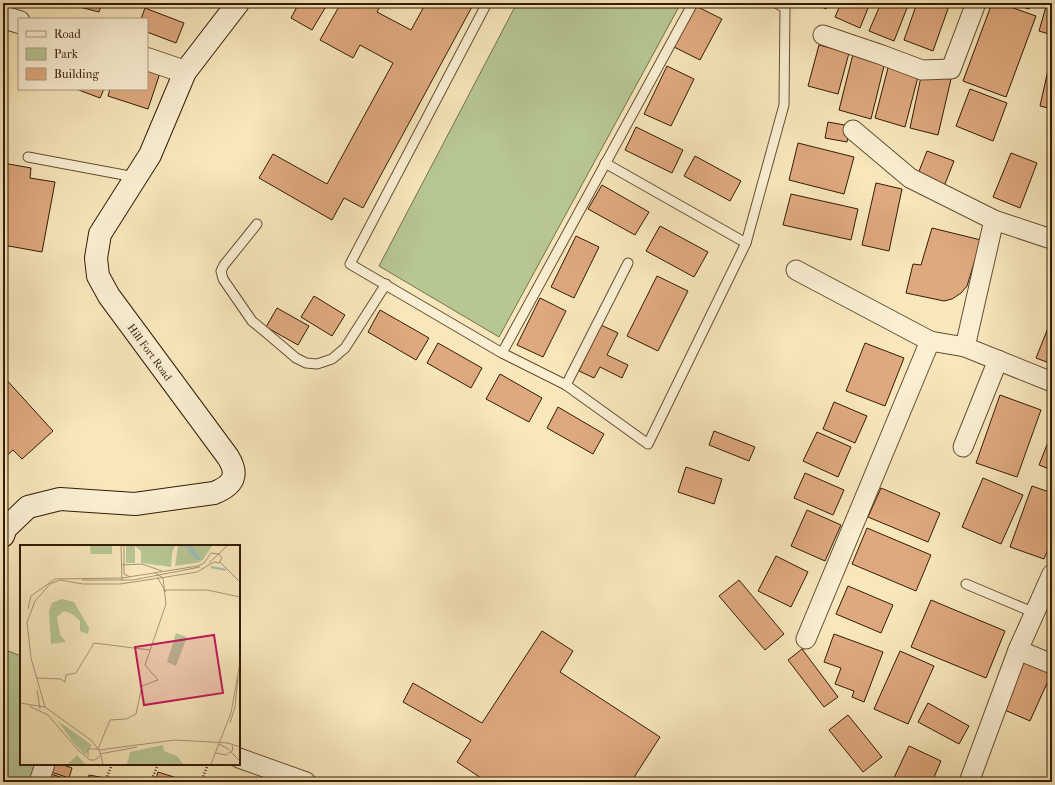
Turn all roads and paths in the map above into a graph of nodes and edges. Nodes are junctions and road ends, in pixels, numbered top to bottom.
1 (238, 3) edge
2 (487, 3) edge
3 (693, 3) edge
4 (776, 3) edge
5 (976, 3) edge
6 (3, 17) edge
7 (18, 22) edge
8 (823, 35) dead end
9 (148, 59) edge
10 (185, 72) junction
11 (853, 130) dead end
12 (28, 157) dead end
13 (606, 163) junction
14 (136, 177) junction
15 (994, 220) junction
16 (257, 224) dead end
17 (1048, 238) dead end
18 (746, 243) junction
19 (628, 263) dead end
20 (796, 270) dead end
21 (386, 284) junction
22 (930, 341) junction
23 (965, 347) junction
24 (502, 353) junction
25 (998, 360) junction
26 (1052, 382) edge
27 (566, 385) junction
28 (963, 447) dead end
29 (3, 536) edge
30 (1051, 581) edge
31 (966, 584) dead end
32 (1035, 613) junction
33 (806, 639) dead end
34 (1018, 650) junction
35 (1052, 664) edge
36 (240, 758) edge
37 (45, 765) edge
38 (112, 765) edge
39 (158, 765) edge
40 (208, 765) edge
41 (39, 782) edge
42 (105, 782) edge
43 (151, 782) edge
44 (201, 782) edge
45 (306, 782) edge
46 (969, 782) edge

1 - 10 main road, Hill Fort Road
2 - 21 lane
3 - 13 lane
4 - 18 lane
5 - 8 street
6 - 7 main road
9 - 10 main road
10 - 14 main road, Hill Fort Road
11 - 15 street
12 - 14 lane
13 - 18 lane
13 - 24 lane
14 - 29 main road, Hill Fort Road
15 - 17 street
15 - 23 street
16 - 21 lane
18 - 27 lane
19 - 27 lane
20 - 22 street
21 - 24 lane
22 - 23 street
22 - 33 street
23 - 25 street
24 - 27 lane
25 - 26 street
25 - 28 street
30 - 32 street
31 - 32 lane
32 - 34 street
34 - 35 street
34 - 46 street
36 - 45 street
37 - 41 street
38 - 42 path
39 - 43 path
40 - 44 path

